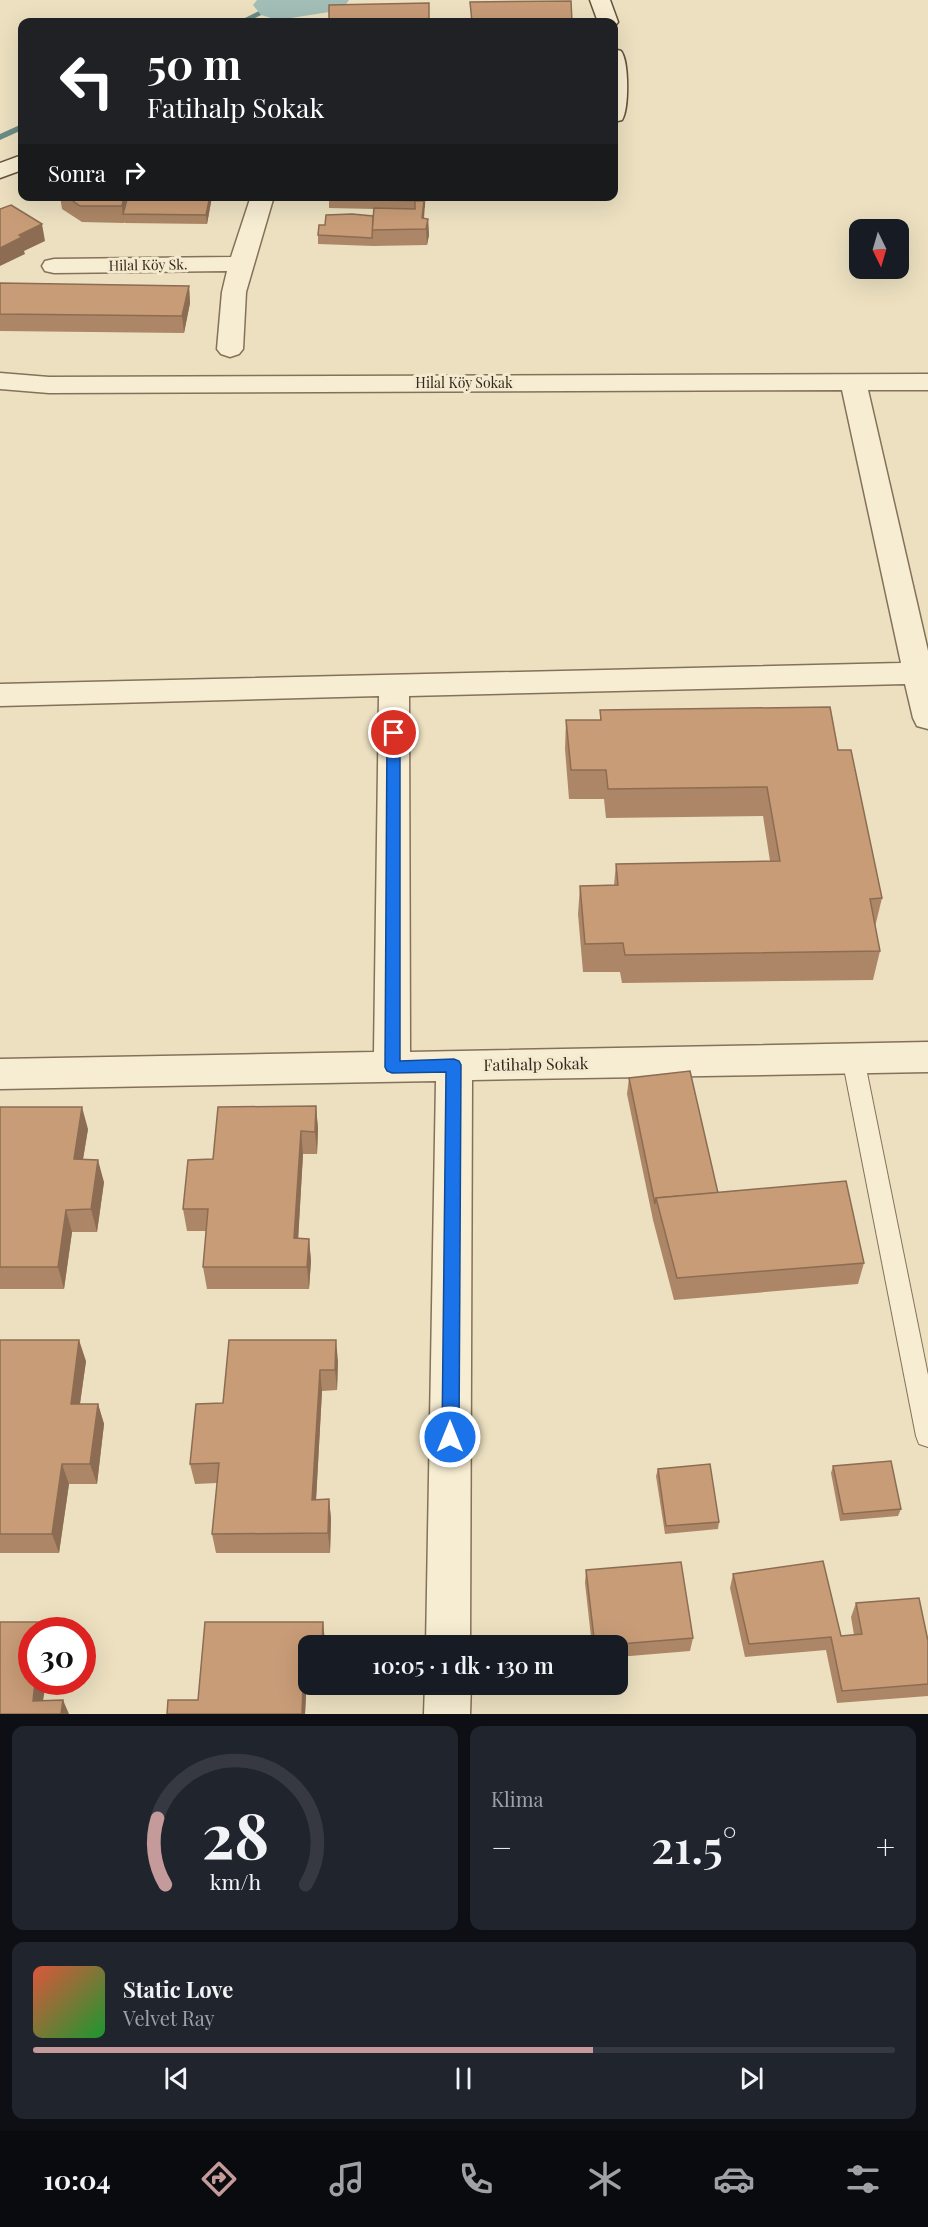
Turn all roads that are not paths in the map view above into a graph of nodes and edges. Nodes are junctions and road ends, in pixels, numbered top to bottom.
1 (600, 0) edge
2 (607, 18) edge
3 (18, 164) edge
4 (0, 171) edge
5 (261, 201) edge
6 (241, 264) junction
7 (54, 266) dead end
8 (230, 349) dead end
9 (0, 381) edge
10 (853, 382) junction
11 (928, 382) edge
12 (918, 673) junction
13 (394, 685) junction
14 (0, 695) edge
15 (928, 718) edge
16 (928, 1057) edge
17 (853, 1058) junction
18 (454, 1065) junction
19 (392, 1067) junction
20 (0, 1074) edge
21 (928, 1436) edge
22 (448, 1635) edge
23 (448, 1695) edge
24 (447, 1714) edge

1 - 2 street
3 - 4 street
5 - 6 street
6 - 7 street, Hilal Köy Sk.
6 - 8 street
9 - 10 street, Hilal Köy Sokak
10 - 11 street, Hilal Köy Sokak
10 - 12 street
12 - 13 street
12 - 15 street
13 - 14 street
13 - 19 street
16 - 17 street, Fatihalp Sokak
17 - 18 street, Fatihalp Sokak
17 - 21 lane
18 - 19 street, Fatihalp Sokak
18 - 22 street
19 - 20 street, Fatihalp Sokak
23 - 24 street

